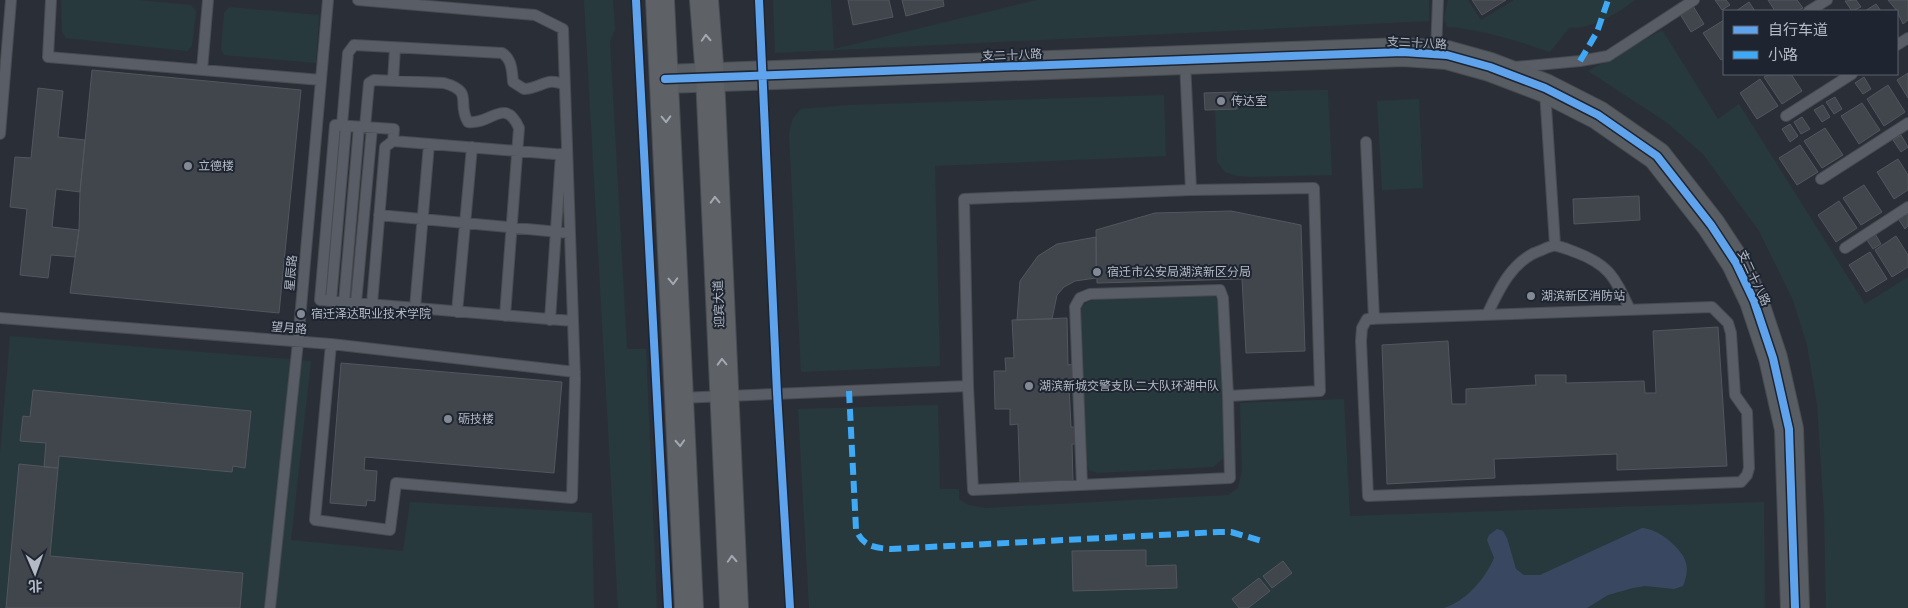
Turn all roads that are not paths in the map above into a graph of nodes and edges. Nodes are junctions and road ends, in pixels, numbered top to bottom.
1 (11, 0) edge
2 (51, 0) edge
3 (208, 0) edge
4 (328, 0) edge
5 (358, 0) edge
6 (660, 0) edge
7 (704, 0) edge
8 (1438, 0) edge
9 (1694, 0) edge
10 (1827, 0) edge
11 (1811, 10) edge
12 (395, 48) junction
13 (1436, 54) junction
14 (1185, 60) junction
15 (1496, 69) junction
16 (202, 70) junction
17 (1850, 75) edge
18 (710, 77) junction
19 (665, 79) junction
20 (321, 80) junction
21 (393, 81) junction
22 (565, 85) junction
23 (1545, 88) junction
24 (1786, 116) dead end
25 (1908, 123) edge
26 (344, 126) junction
27 (365, 127) junction
28 (0, 134) edge
29 (393, 141) junction
30 (1366, 142) dead end
31 (429, 144) junction
32 (472, 147) junction
33 (518, 151) junction
34 (564, 155) junction
35 (1821, 179) dead end
36 (1191, 190) junction
37 (1908, 207) edge
38 (379, 215) junction
39 (422, 219) junction
40 (465, 223) junction
41 (512, 227) junction
42 (556, 231) junction
43 (570, 232) junction
44 (1555, 245) junction
45 (1845, 248) dead end
46 (344, 302) junction
47 (356, 303) junction
48 (372, 304) junction
49 (415, 308) junction
50 (1630, 310) junction
51 (457, 312) junction
52 (1487, 315) junction
53 (505, 316) junction
54 (0, 318) edge
55 (1374, 319) junction
56 (550, 320) junction
57 (573, 322) junction
58 (298, 342) junction
59 (330, 344) junction
60 (575, 372) junction
61 (968, 386) junction
62 (723, 395) junction
63 (1228, 396) junction
64 (678, 398) junction
65 (1082, 485) junction
66 (270, 608) edge
67 (688, 608) edge
68 (734, 608) edge
69 (1794, 608) edge

1 - 28 lane
2 - 16 lane
3 - 16 lane
4 - 20 lane, 星辰路
5 - 22 lane
6 - 19 highway
18 -> 7 highway, 迎宾大道
8 - 13 lane
9 - 15 lane
10 - 11 lane
12 - 21 lane
12 - 22 lane
12 - 26 lane
13 - 14 street, 支二十八路
13 - 15 street, 支二十八路
14 - 18 street, 支二十八路
14 - 36 lane
15 - 23 street, 支二十八路
16 - 20 lane
17 - 24 lane
18 - 19 street, 支二十八路
62 -> 18 highway, 迎宾大道
19 -> 64 highway
20 - 58 lane, 星辰路
21 - 27 lane
21 - 33 lane
22 - 34 lane
23 - 44 lane
23 - 69 street, 支二十八路
25 - 35 lane
26 - 27 lane
26 - 46 lane
27 - 29 lane
27 - 46 lane
27 - 47 lane
29 - 31 lane
29 - 38 lane
30 - 55 lane
31 - 32 lane
31 - 39 lane
32 - 33 lane
32 - 40 lane
33 - 34 lane
33 - 41 lane
34 - 42 lane
34 - 43 lane
36 - 61 lane
36 - 63 lane
37 - 45 lane
38 - 39 lane
38 - 48 lane
39 - 40 lane
39 - 49 lane
40 - 41 lane
40 - 51 lane
41 - 42 lane
41 - 53 lane
42 - 43 lane
42 - 56 lane
43 - 57 lane
44 - 50 lane
44 - 52 lane
46 - 47 lane
47 - 48 lane
48 - 49 lane
49 - 51 lane
50 - 52 lane
50 - 55 lane
51 - 53 lane
52 - 55 lane
53 - 56 lane
54 - 58 lane, 望月路
56 - 57 lane
57 - 60 lane
58 - 59 lane, 望月路
58 - 66 lane, 星辰路
59 - 60 lane, 望月路
59 - 60 lane
61 - 62 lane
61 - 65 lane
62 - 64 lane
68 -> 62 highway, 迎宾大道
63 - 65 lane
63 - 65 lane
64 -> 67 highway

